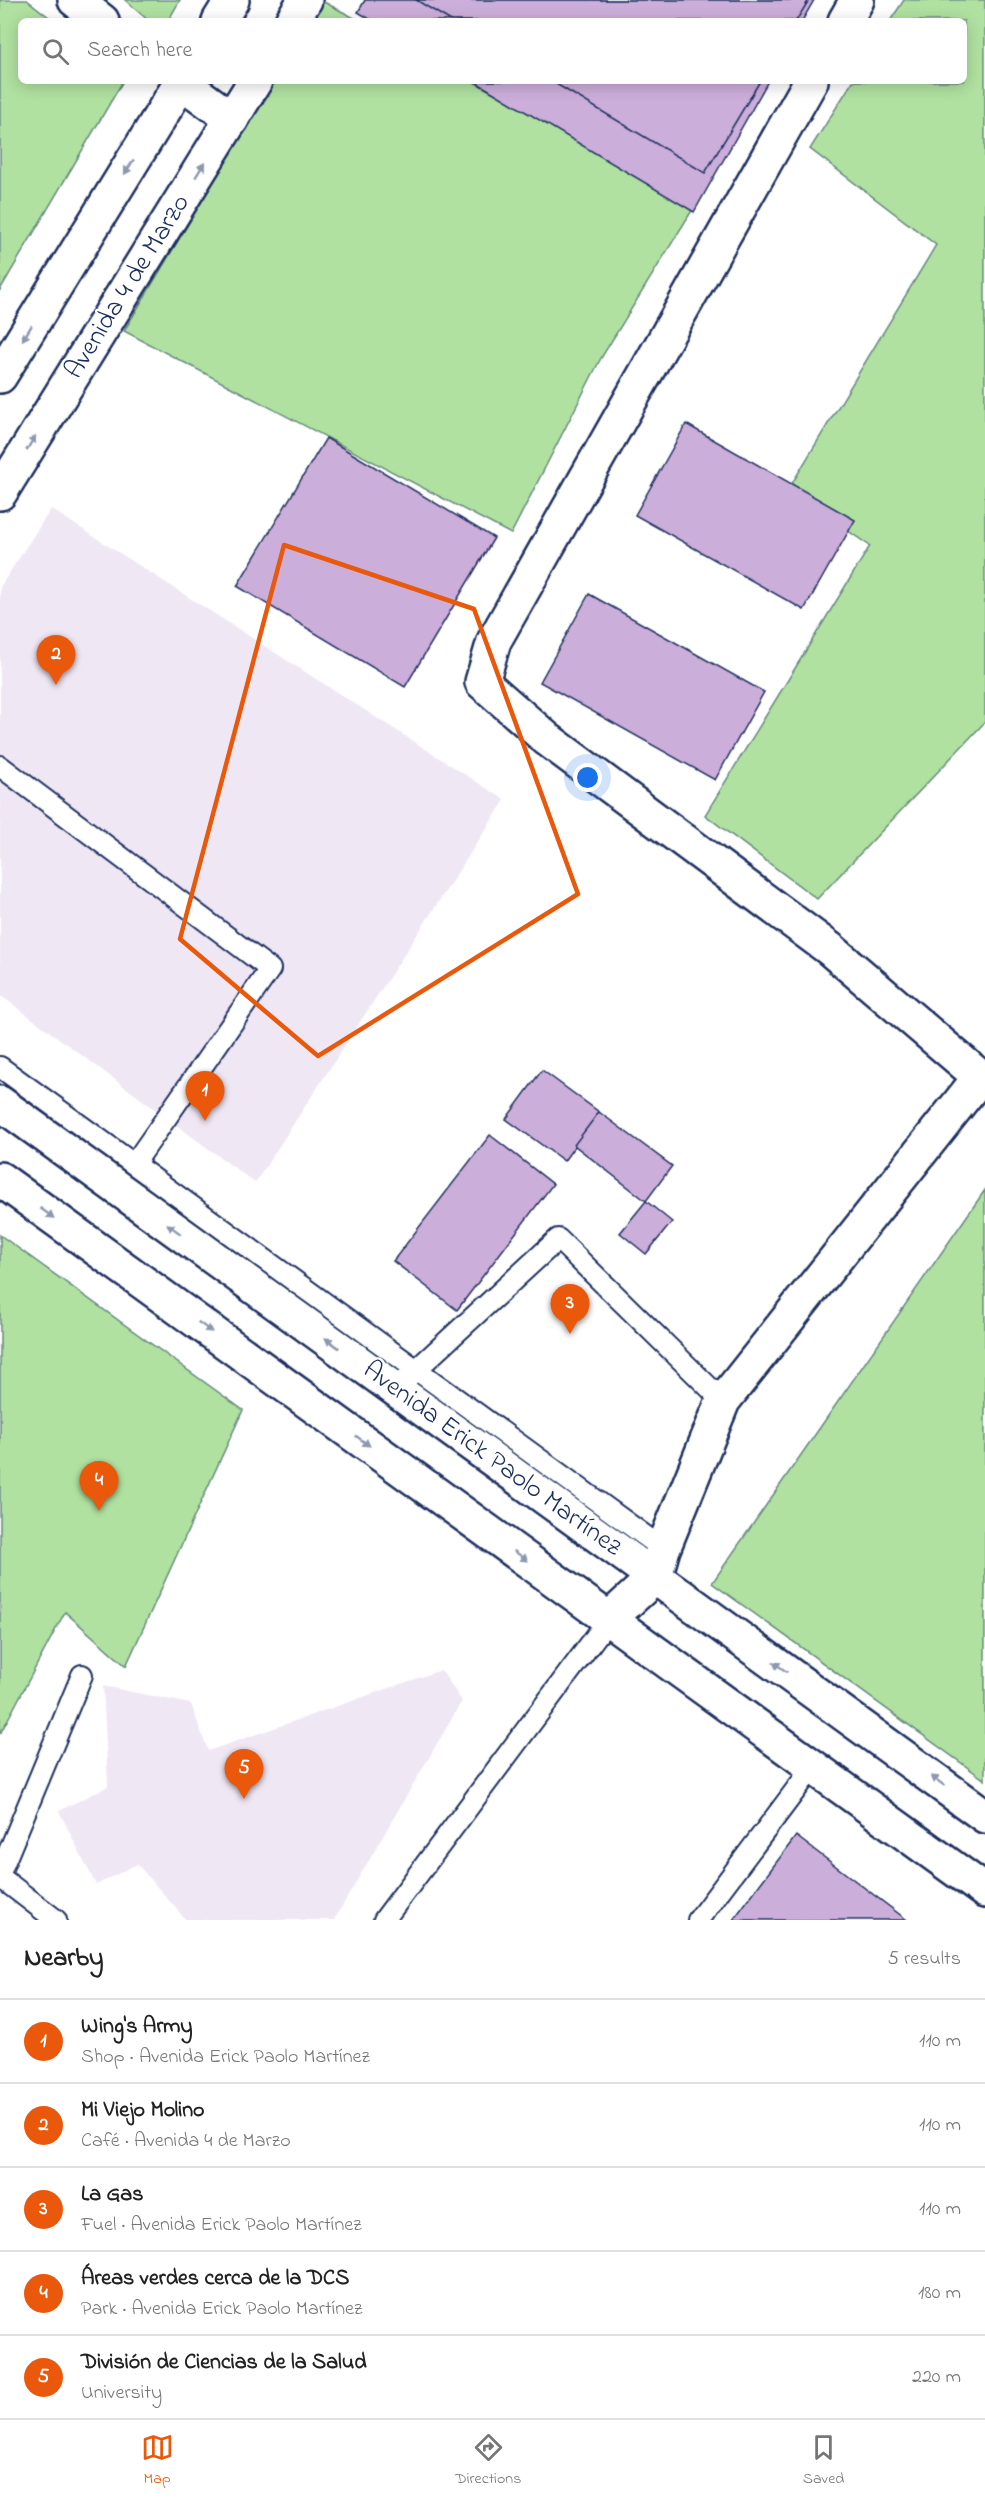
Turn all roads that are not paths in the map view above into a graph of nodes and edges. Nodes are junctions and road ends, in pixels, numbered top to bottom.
1 (75, 0) edge
2 (232, 0) edge
3 (305, 0) edge
4 (857, 0) edge
5 (98, 18) edge
6 (221, 18) edge
7 (294, 18) edge
8 (847, 18) edge
9 (179, 84) edge
10 (185, 84) edge
11 (253, 84) edge
12 (809, 84) edge
13 (232, 119) junction
14 (0, 376) edge
15 (0, 493) edge
16 (3, 775) edge
17 (0, 1066) edge
18 (0, 1103) edge
19 (134, 1164) junction
20 (0, 1179) edge
21 (327, 1305) junction
22 (292, 1314) junction
23 (405, 1379) junction
24 (723, 1401) junction
25 (659, 1563) junction
26 (609, 1619) junction
27 (82, 1675) dead end
28 (813, 1767) junction
29 (985, 1816) edge
30 (0, 1875) edge
31 (985, 1892) edge
32 (56, 1920) edge
33 (384, 1920) edge
34 (698, 1920) edge

1 - 5 street
2 - 6 street
3 - 7 street
4 - 8 street
9 -> 14 street
10 - 13 street
11 - 13 street, Avenida 4 de Marzo
12 - 24 street
15 -> 13 street, Avenida 4 de Marzo
16 - 19 lane
17 - 19 lane
22 -> 18 street, Avenida Erick Paolo Martínez
19 - 21 lane
20 -> 26 street
21 - 22 lane
21 - 23 lane
23 -> 22 street, Avenida Erick Paolo Martínez
23 - 24 lane
23 - 25 street, Avenida Erick Paolo Martínez
24 - 25 street
25 - 26 street
29 -> 25 street, Avenida Erick Paolo Martínez
26 - 28 street
26 - 33 lane
27 - 30 lane
28 - 31 street
28 - 34 lane
30 - 32 lane

